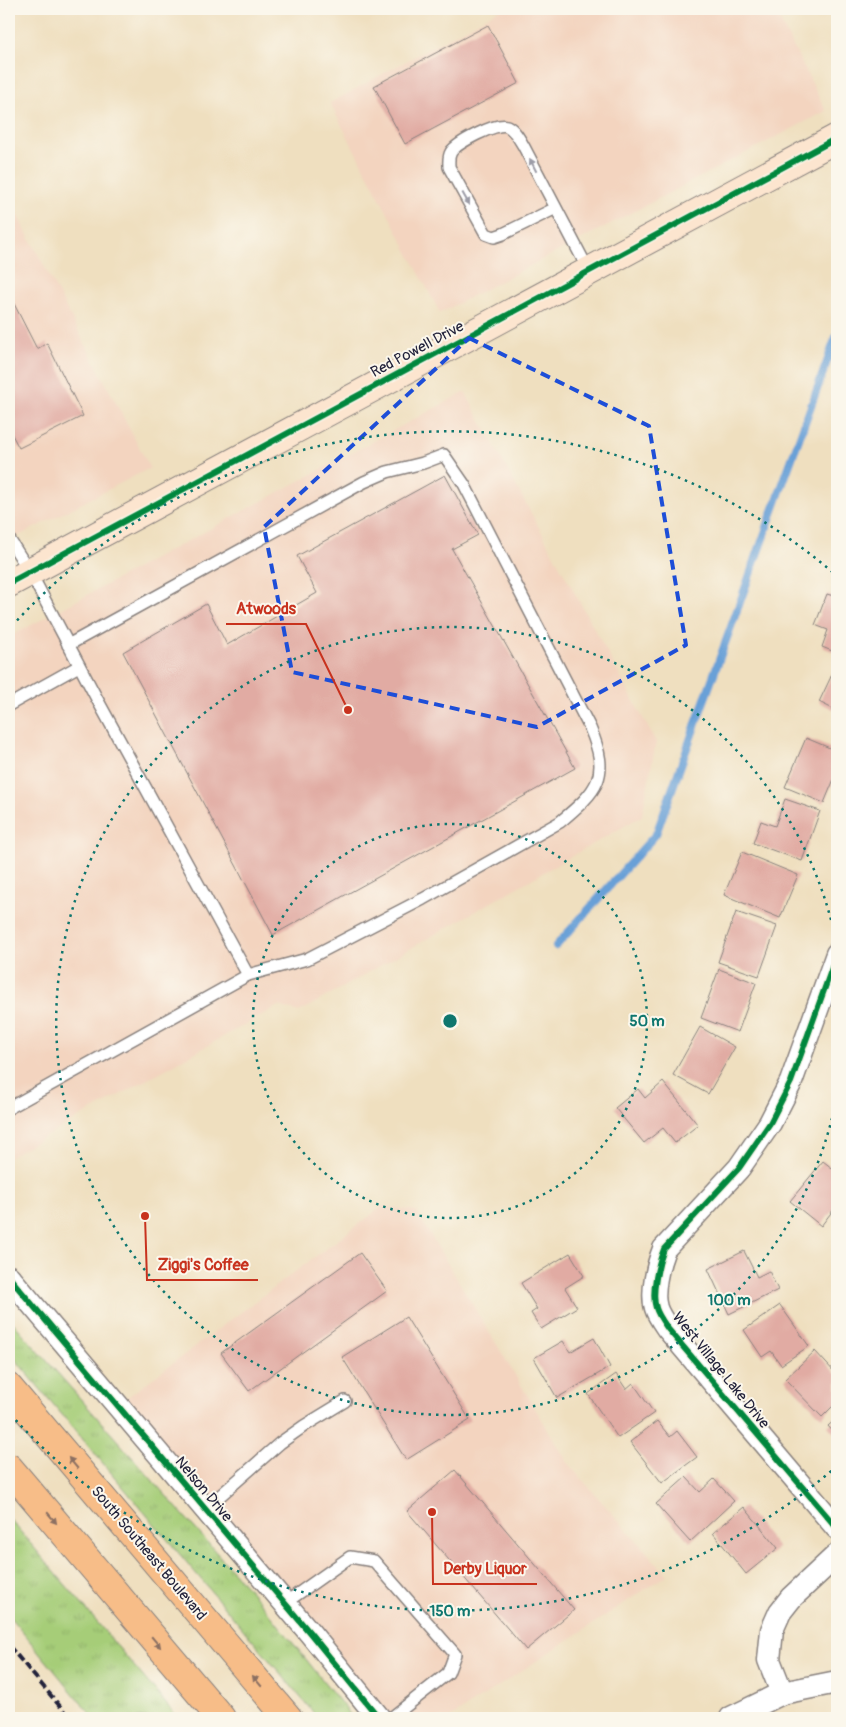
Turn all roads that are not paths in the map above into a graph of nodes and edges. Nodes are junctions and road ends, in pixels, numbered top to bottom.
1 (837, 138) edge
2 (556, 208) junction
3 (589, 271) junction
4 (9, 539) edge
5 (19, 577) edge
6 (68, 645) junction
7 (80, 666) junction
8 (9, 704) edge
9 (837, 954) edge
10 (248, 976) junction
11 (9, 1108) edge
12 (9, 1277) edge
13 (9, 1388) edge
14 (345, 1401) dead end
15 (9, 1468) edge
16 (205, 1509) junction
17 (837, 1528) edge
18 (837, 1555) edge
19 (285, 1603) junction
20 (837, 1682) edge
21 (782, 1692) junction
22 (221, 1718) edge
23 (288, 1718) edge
24 (379, 1718) edge
25 (391, 1718) edge
26 (731, 1718) edge

1 - 3 street, Red Powell Drive
2 -> 2 lane
2 - 3 lane
3 - 5 street, Red Powell Drive
4 - 5 lane
5 - 6 lane
6 - 7 lane
6 - 10 lane
7 - 8 lane
7 - 10 lane
9 - 17 street, West Village Lake Drive
10 - 11 lane
12 - 16 street, Nelson Drive
23 -> 13 main road, South Southeast Boulevard
14 - 16 lane
15 -> 22 main road
16 - 19 street, Nelson Drive
18 - 21 street
19 - 24 street, Nelson Drive
19 - 25 lane
20 - 21 street
21 - 26 street

